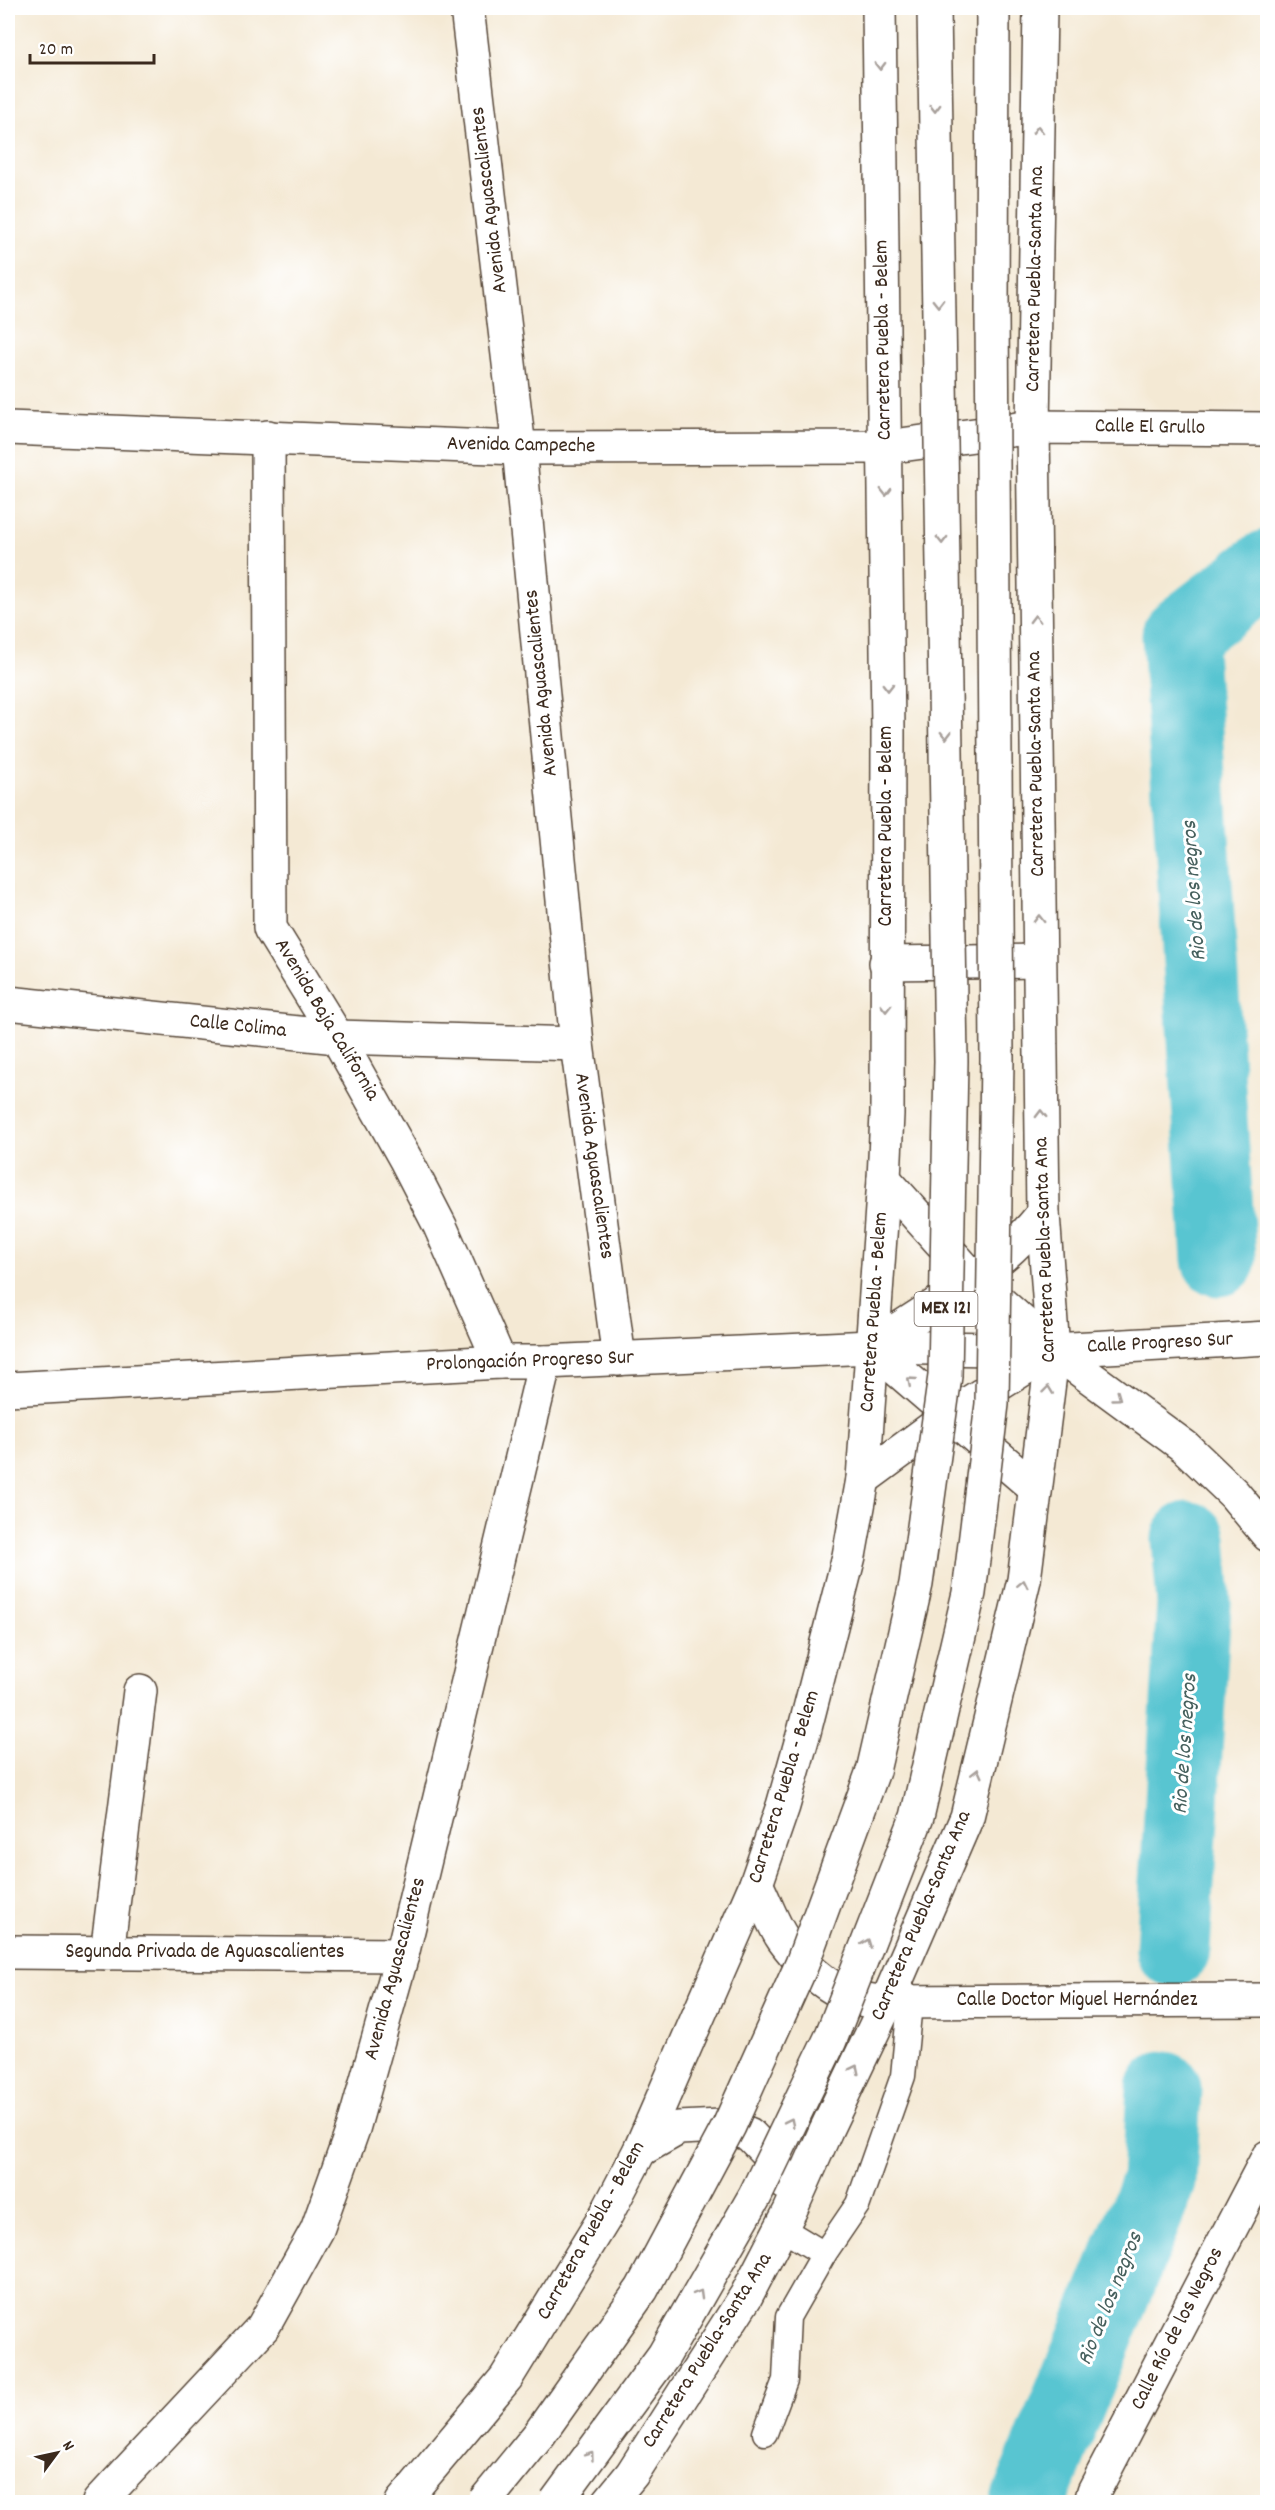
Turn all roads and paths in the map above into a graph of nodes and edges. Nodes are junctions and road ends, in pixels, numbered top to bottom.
1 (467, 8) edge
2 (879, 8) edge
3 (934, 8) edge
4 (993, 8) edge
5 (1040, 8) edge
6 (1033, 427) junction
7 (8, 428) edge
8 (1268, 429) edge
9 (268, 436) junction
10 (886, 447) junction
11 (519, 448) junction
12 (1039, 961) junction
13 (886, 963) junction
14 (8, 1003) edge
15 (337, 1037) junction
16 (577, 1044) junction
17 (884, 1179) junction
18 (1043, 1214) junction
19 (974, 1279) junction
20 (1268, 1338) edge
21 (871, 1347) junction
22 (1053, 1350) junction
23 (619, 1359) junction
24 (500, 1362) junction
25 (545, 1362) junction
26 (8, 1389) edge
27 (950, 1415) junction
28 (863, 1479) junction
29 (1035, 1488) junction
30 (1268, 1535) edge
31 (140, 1690) dead end
32 (756, 1884) junction
33 (8, 1952) edge
34 (107, 1953) junction
35 (402, 1955) junction
36 (1268, 2000) edge
37 (898, 2002) junction
38 (640, 2150) junction
39 (1268, 2157) edge
40 (786, 2220) junction
41 (824, 2254) junction
42 (765, 2433) dead end
43 (99, 2502) edge
44 (402, 2502) edge
45 (484, 2502) edge
46 (555, 2502) edge
47 (609, 2502) edge
48 (1090, 2502) edge

1 - 11 street, Avenida Aguascalientes
2 -> 10 street, Carretera Puebla - Belem
3 -> 45 street, MEX 121, bridge
46 -> 4 street, MEX 121, bridge
6 -> 5 street, Carretera Puebla-Santa Ana
6 - 8 street, Calle El Grullo
6 - 10 street, Avenida Campeche
12 -> 6 street, Carretera Puebla-Santa Ana
7 - 9 street, Avenida Campeche
9 - 11 street, Avenida Campeche
9 - 15 street, Avenida Baja California
10 - 11 street, Avenida Campeche
10 -> 13 street, Carretera Puebla - Belem
11 - 16 street, Avenida Aguascalientes
12 - 13 street
18 -> 12 street, Carretera Puebla-Santa Ana
13 -> 17 street, Carretera Puebla - Belem
14 - 15 street, Calle Colima
15 - 16 street, Calle Colima
15 - 24 street, Avenida Baja California
16 - 23 street, Avenida Aguascalientes
17 - 19 street
17 - 21 street, Carretera Puebla - Belem
18 - 19 street
18 - 22 street, Carretera Puebla-Santa Ana
19 - 21 street
19 - 22 street
20 - 22 street, Calle Progreso Sur
21 - 22 street, Prolongación Progreso Sur
21 - 23 street, Prolongación Progreso Sur
27 -> 21 street
21 - 28 street, Carretera Puebla - Belem
22 - 27 street
29 -> 22 street, Carretera Puebla-Santa Ana
22 -> 30 street
23 - 25 street, Prolongación Progreso Sur
24 - 25 street, Prolongación Progreso Sur
24 - 26 street, Prolongación Progreso Sur
25 - 35 street, Avenida Aguascalientes
27 - 28 street
27 - 29 street
28 - 32 street, Carretera Puebla - Belem
37 -> 29 street, Carretera Puebla-Santa Ana
31 - 34 street
32 - 37 street, Calle Doctor Miguel Hernández
32 - 38 street, Carretera Puebla - Belem
33 - 34 street, Segunda Privada de Aguascalientes
34 - 35 street, Segunda Privada de Aguascalientes
35 - 43 street, Avenida Aguascalientes
36 - 37 street, Calle Doctor Miguel Hernández
40 -> 37 street, Carretera Puebla-Santa Ana
37 - 41 lane
38 - 40 street
38 - 44 street, Carretera Puebla - Belem
39 - 48 street, Calle Río de los Negros
40 - 41 lane
40 - 47 street, Carretera Puebla-Santa Ana
41 - 42 lane

